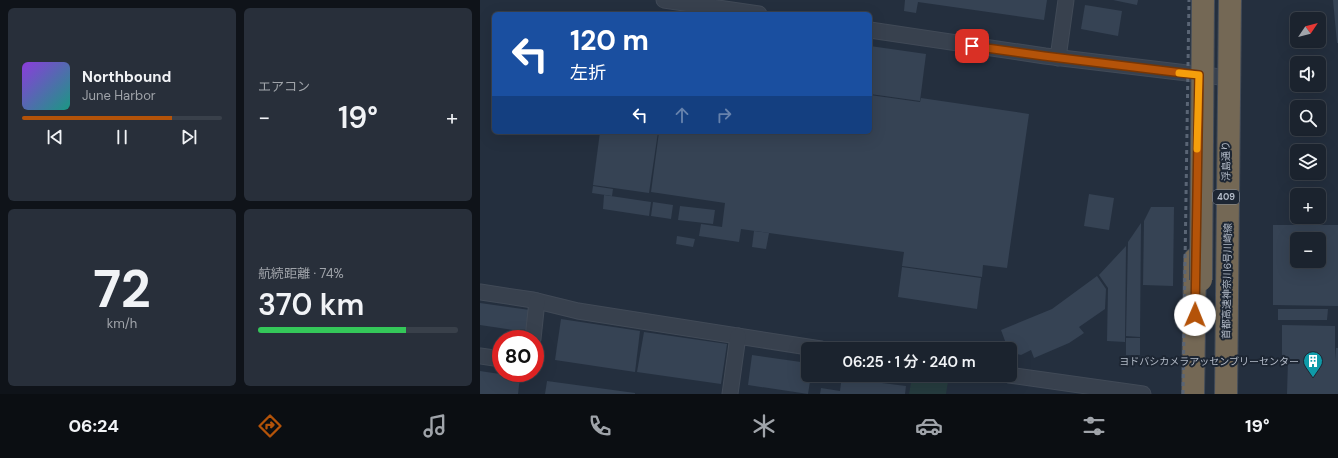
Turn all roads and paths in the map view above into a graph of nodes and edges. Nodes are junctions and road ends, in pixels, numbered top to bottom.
1 (664, 0) edge
2 (1066, 0) edge
3 (1203, 0) edge
4 (1218, 0) edge
5 (1230, 0) edge
6 (1235, 0) edge
7 (745, 12) edge
8 (872, 30) edge
9 (1058, 58) junction
10 (1199, 75) junction
11 (1229, 78) junction
12 (1230, 123) junction
13 (480, 292) edge
14 (537, 301) junction
15 (534, 330) edge
16 (738, 336) junction
17 (801, 346) edge
18 (480, 356) edge
19 (492, 358) edge
20 (1017, 377) edge
21 (1050, 387) edge
22 (730, 394) edge
23 (1143, 394) edge
24 (1193, 394) edge
25 (1205, 394) edge
26 (1215, 394) edge
27 (1227, 394) edge

1 - 7 lane
2 - 9 lane
3 - 10 highway
3 - 25 highway, bridge
4 - 26 highway, 首都高速神奈川6号川崎線
5 - 12 highway, 首都高速神奈川6号川崎線, bridge
6 - 11 highway, 浮島通り / 409
6 - 12 highway, bridge
8 - 9 lane
9 - 10 lane
10 - 11 lane
10 - 24 highway
11 - 27 highway, 浮島通り / 409
12 - 27 highway, 首都高速神奈川6号川崎線, bridge
13 - 14 lane
14 - 15 lane
14 - 16 lane
16 - 17 lane
16 - 22 lane
18 - 19 lane
20 - 21 lane
21 - 23 lane

